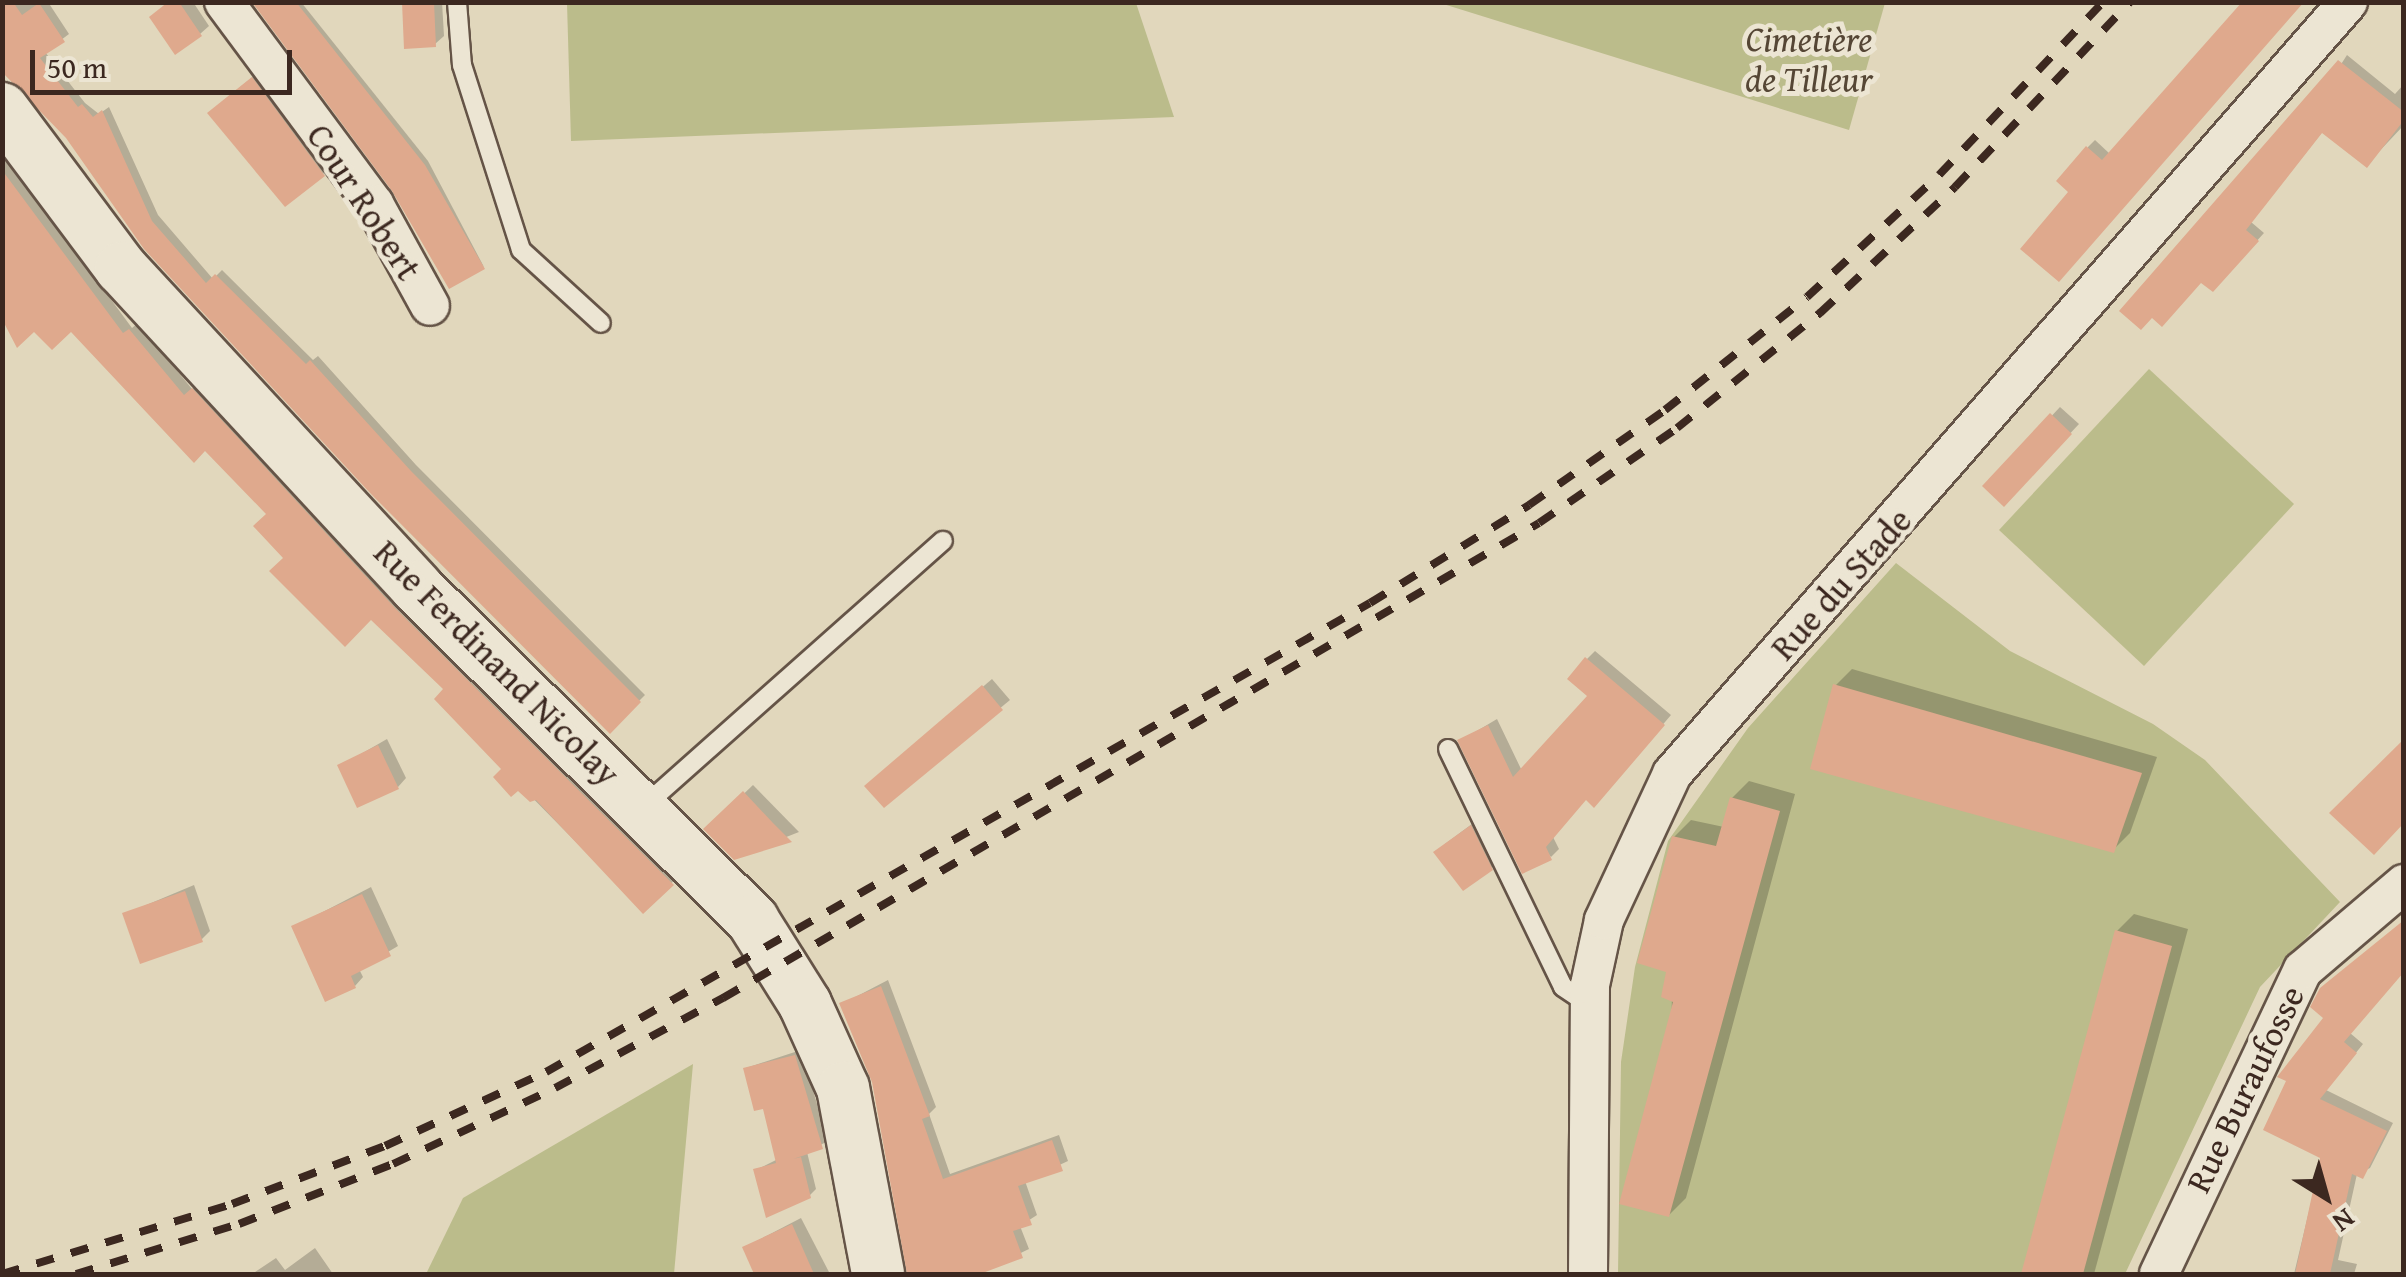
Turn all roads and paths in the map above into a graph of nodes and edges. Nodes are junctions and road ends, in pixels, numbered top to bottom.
1 (224, 2) edge
2 (457, 2) edge
3 (2348, 2) edge
4 (2, 109) edge
5 (430, 306) dead end
6 (601, 323) dead end
7 (943, 541) dead end
8 (1448, 749) dead end
9 (643, 808) junction
10 (2404, 884) edge
11 (1590, 1006) junction
12 (878, 1274) edge
13 (1588, 1274) edge
14 (2159, 1274) edge

1 - 5 street, Cour Robert
2 - 6 lane
3 - 11 street, Rue du Stade
4 - 9 street, Rue Ferdinand Nicolay
7 - 9 lane
8 - 11 lane
9 - 12 street, Rue Ferdinand Nicolay
10 - 14 street, Rue Buraufosse
11 - 13 street, Rue du Stade

